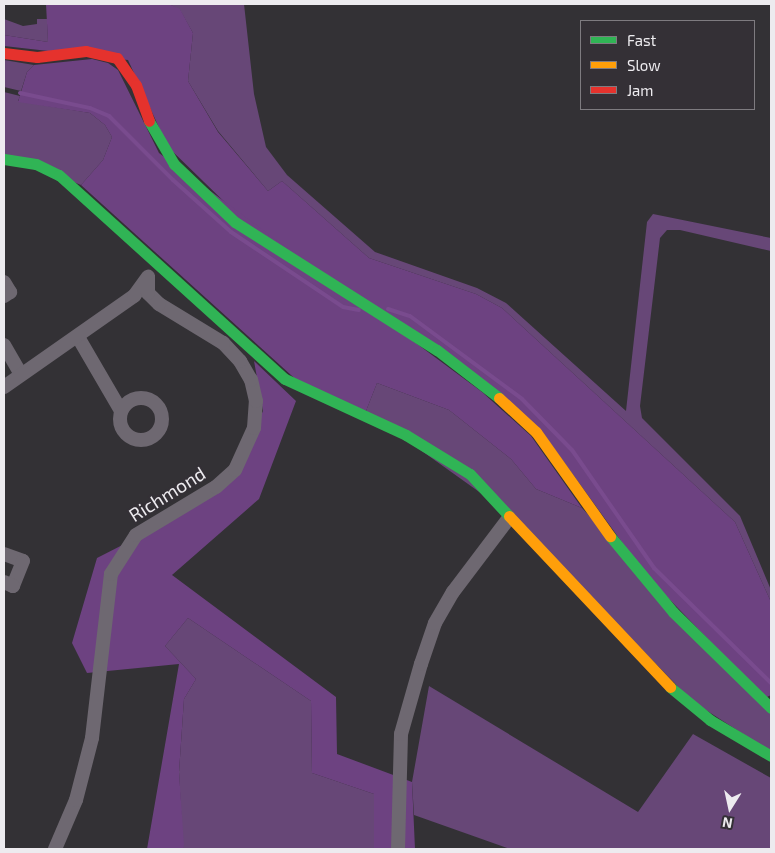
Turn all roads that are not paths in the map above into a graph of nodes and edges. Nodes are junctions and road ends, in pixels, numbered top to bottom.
1 (4, 52) edge
2 (4, 159) edge
3 (156, 264) junction
4 (148, 278) junction
5 (4, 282) edge
6 (4, 296) edge
7 (78, 337) junction
8 (4, 345) edge
9 (21, 374) junction
10 (4, 387) edge
11 (122, 410) dead end
12 (509, 518) junction
13 (4, 554) edge
14 (4, 582) edge
15 (771, 708) edge
16 (771, 756) edge
17 (55, 849) edge
18 (398, 849) edge

1 - 15 street
2 - 3 street
3 - 4 street
3 - 12 street
4 - 7 street
4 - 17 street, Richmond
5 - 6 street
7 - 9 street
7 - 11 street
8 - 9 street
9 - 10 street
12 - 16 street
12 - 18 street
13 - 14 street

